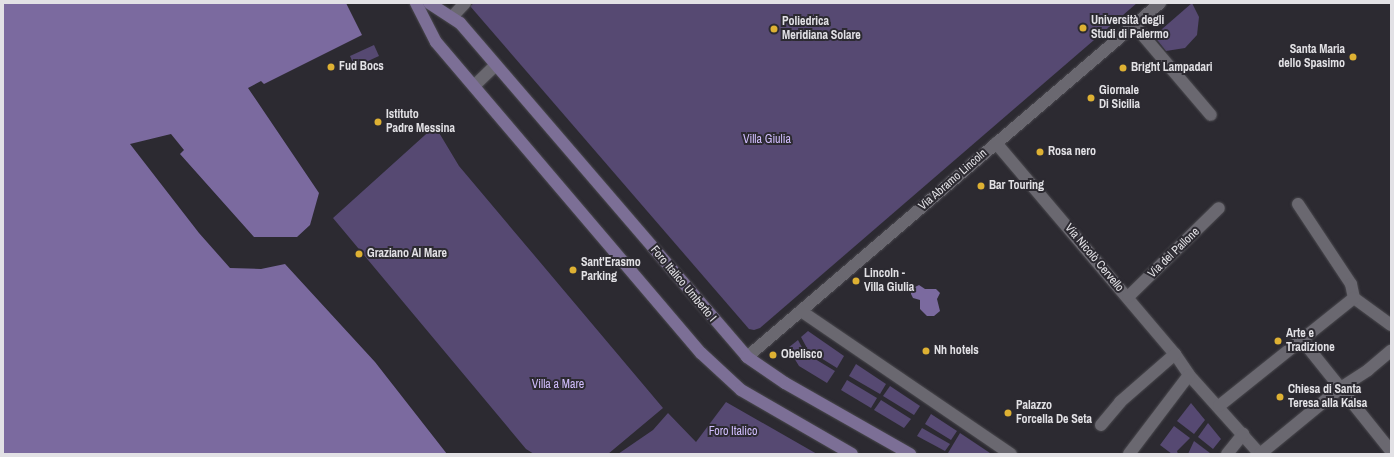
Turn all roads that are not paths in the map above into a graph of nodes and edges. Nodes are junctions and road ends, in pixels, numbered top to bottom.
1 (416, 3) edge
2 (429, 3) edge
3 (466, 3) edge
4 (1160, 3) edge
5 (452, 17) junction
6 (1134, 25) junction
7 (496, 66) junction
8 (474, 86) junction
9 (1211, 115) dead end
10 (996, 144) junction
11 (1298, 204) dead end
12 (1219, 208) dead end
13 (1128, 298) junction
14 (1354, 298) junction
15 (801, 310) junction
16 (1391, 325) edge
17 (1302, 340) junction
18 (1391, 351) edge
19 (1175, 354) junction
20 (747, 357) junction
21 (1189, 375) junction
22 (1339, 389) junction
23 (1219, 406) junction
24 (1101, 425) dead end
25 (1243, 434) junction
26 (997, 450) edge
27 (1391, 451) edge
28 (852, 454) edge
29 (910, 454) edge
30 (1011, 454) edge
31 (1129, 454) edge
32 (1227, 454) edge
33 (1260, 454) edge

1 - 8 main road
2 - 5 main road, Foro Italico Umberto I
3 - 5 street
4 - 6 street, Via Abramo Lincoln
5 - 7 main road, Foro Italico Umberto I
6 - 9 street
6 - 10 street, Via Abramo Lincoln
7 - 8 street
7 - 20 main road, Foro Italico Umberto I
8 - 28 main road
10 - 13 street, Via Nicolò Cervello
10 - 15 street, Via Abramo Lincoln
11 - 14 street
12 - 13 street, Via del Pallone
13 - 19 street, Via Nicolò Cervello
14 - 16 street
14 - 17 street
15 - 20 street, Via Abramo Lincoln
15 - 26 street
17 - 22 street
17 - 23 street
18 - 22 street
19 - 21 street, Via Nicolò Cervello
19 - 24 street
20 - 29 main road, Foro Italico Umberto I
21 - 23 street, Via Nicolò Cervello
21 - 31 street
22 - 27 street
22 - 33 street
23 - 25 street, Via Nicolò Cervello
25 - 32 street
25 - 33 street, Via Nicolò Cervello
26 - 30 street

